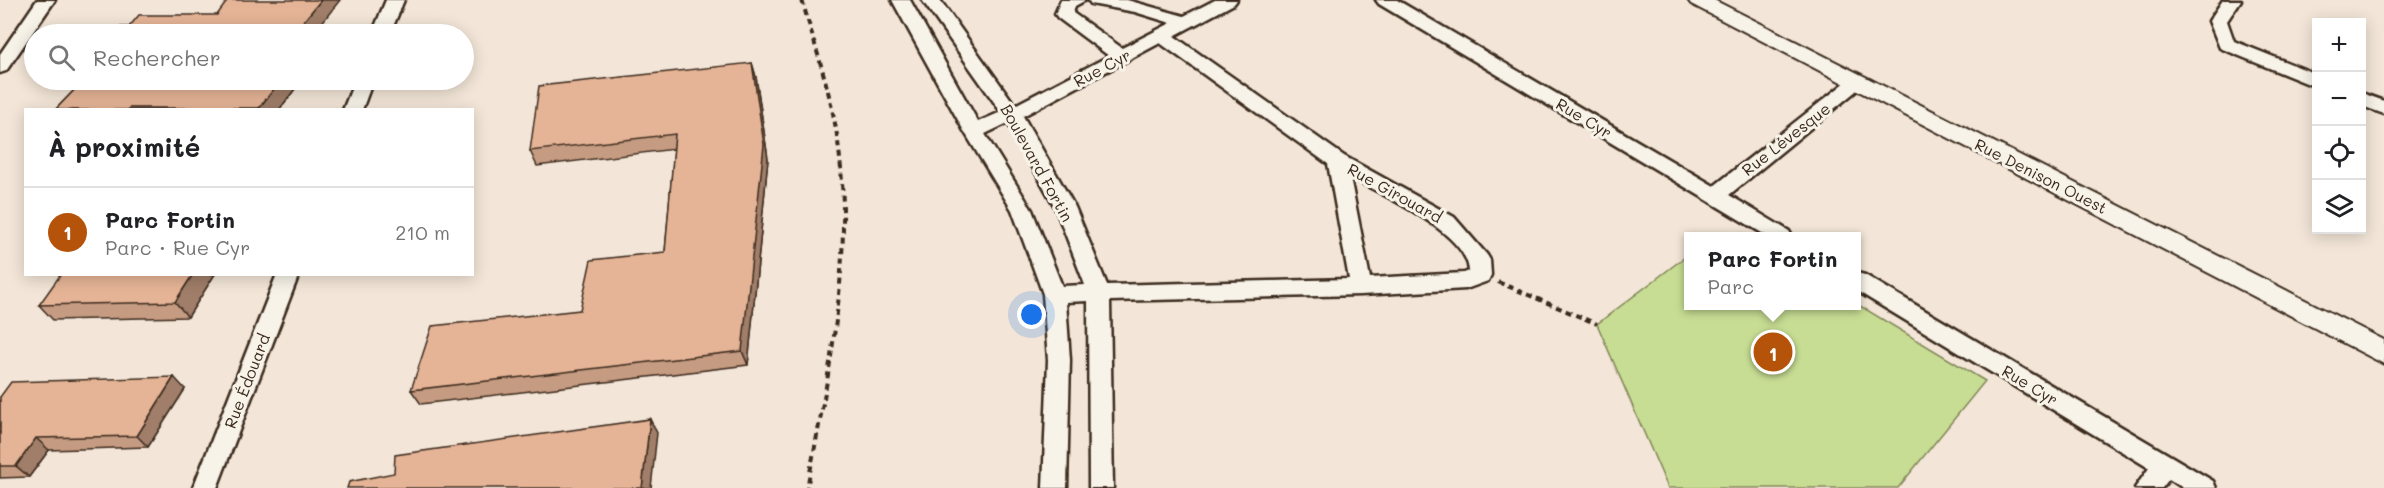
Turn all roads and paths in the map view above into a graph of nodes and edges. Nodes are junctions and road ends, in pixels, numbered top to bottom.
1 (46, 0) edge
2 (395, 0) edge
3 (802, 0) edge
4 (901, 0) edge
5 (931, 0) edge
6 (1077, 0) edge
7 (1097, 0) edge
8 (1228, 0) edge
9 (1385, 0) edge
10 (1698, 0) edge
11 (2232, 0) edge
12 (1185, 22) junction
13 (30, 24) edge
14 (385, 24) edge
15 (24, 32) edge
16 (1162, 36) junction
17 (1122, 57) junction
18 (0, 67) edge
19 (2312, 79) edge
20 (1858, 82) junction
21 (360, 90) edge
22 (2366, 101) edge
23 (353, 108) edge
24 (2384, 108) edge
25 (1012, 114) junction
26 (974, 130) junction
27 (1337, 161) junction
28 (1715, 196) junction
29 (1774, 232) edge
30 (1480, 275) junction
31 (287, 276) edge
32 (1861, 283) edge
33 (1360, 287) junction
34 (1099, 293) junction
35 (1053, 294) junction
36 (1597, 324) dead end
37 (2384, 353) edge
38 (2166, 465) junction
39 (205, 488) edge
40 (807, 488) edge
41 (1055, 488) edge
42 (1101, 488) edge
43 (2147, 488) edge
44 (2204, 488) edge

1 - 13 street
2 - 14 street
3 - 40 path
4 - 26 street
5 - 25 street, Boulevard Fortin
6 - 17 street
7 - 12 street
8 - 12 street, Rue Cyr
9 - 28 street, Rue Cyr
10 - 20 street, Rue Denison Ouest
11 - 19 street
12 - 16 street, Rue Cyr
15 - 18 street
16 - 17 street, Rue Cyr
16 - 27 street, Rue Girouard
17 - 25 street, Rue Cyr
20 - 28 street, Rue Lévesque
20 - 37 street, Rue Denison Ouest
21 - 23 street
22 - 24 street
25 - 26 street, Rue Cyr
25 - 34 street, Boulevard Fortin
26 - 35 street
27 - 30 street, Rue Girouard
27 - 33 street, Rue Girouard
28 - 29 street, Rue Cyr
30 - 33 street
30 - 36 path
31 - 39 street, Rue Édouard
32 - 38 street, Rue Cyr
33 - 34 street
34 - 35 street
34 - 42 street, Boulevard Fortin
35 - 41 street
38 - 43 street
38 - 44 street, Rue Cyr

